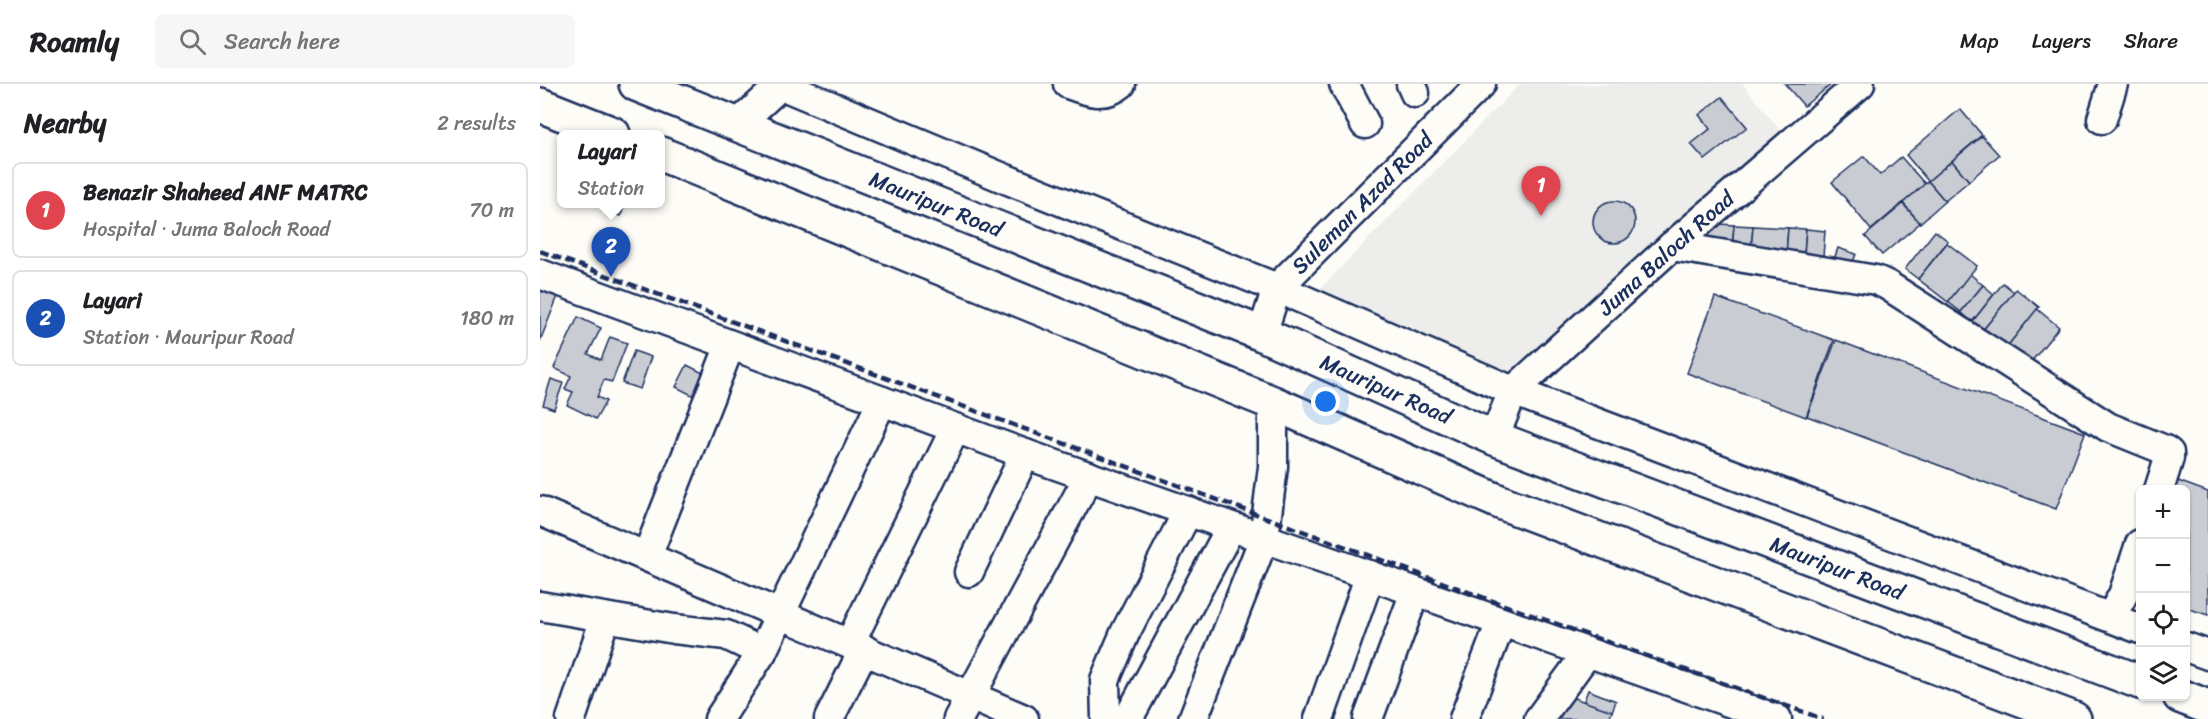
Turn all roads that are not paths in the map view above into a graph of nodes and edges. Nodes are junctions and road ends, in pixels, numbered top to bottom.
1 (636, 84) edge
2 (781, 84) edge
3 (1068, 84) edge
4 (1121, 84) edge
5 (1344, 84) edge
6 (1481, 84) edge
7 (1860, 84) edge
8 (2113, 84) edge
9 (540, 105) edge
10 (2102, 119) dead end
11 (737, 124) junction
12 (1365, 124) dead end
13 (601, 130) edge
14 (665, 156) edge
15 (1672, 246) junction
16 (540, 274) edge
17 (1277, 288) junction
18 (1262, 334) junction
19 (730, 345) junction
20 (1513, 391) junction
21 (882, 401) junction
22 (1273, 403) junction
23 (954, 429) junction
24 (1494, 438) junction
25 (1025, 454) junction
26 (1089, 476) junction
27 (2160, 485) edge
28 (540, 511) edge
29 (1188, 512) junction
30 (1231, 527) junction
31 (1264, 538) junction
32 (647, 556) junction
33 (2136, 556) edge
34 (969, 572) dead end
35 (1370, 575) junction
36 (1415, 591) junction
37 (540, 606) edge
38 (780, 613) junction
39 (605, 618) junction
40 (2111, 618) junction
41 (1501, 622) junction
42 (2136, 627) edge
43 (857, 646) junction
44 (2190, 649) edge
45 (762, 652) junction
46 (1588, 652) junction
47 (2208, 656) edge
48 (2136, 680) edge
49 (2190, 700) edge
50 (964, 706) edge
51 (2208, 707) edge
52 (571, 719) edge
53 (719, 719) edge
54 (829, 719) edge
55 (1024, 719) edge
56 (1106, 719) edge
57 (1128, 719) edge
58 (1193, 719) edge
59 (1319, 719) edge
60 (1368, 719) edge
61 (1464, 719) edge
62 (1539, 719) edge
63 (1777, 719) edge
64 (2074, 719) edge

1 - 11 highway, Mauripur Road
2 - 11 street
2 - 17 street
3 - 4 street
5 - 12 street
6 - 17 street, Suleman Azad Road
7 - 15 street, Juma Baloch Road
8 - 10 street
9 - 13 highway
11 - 18 highway, Mauripur Road
14 - 22 highway
15 - 20 street, Juma Baloch Road
15 - 27 street
16 - 19 street
17 - 18 street, Suleman Azad Road
17 - 20 street
18 - 24 highway, Mauripur Road
19 - 21 street
19 - 32 street
20 - 24 street, Juma Baloch Road
20 - 40 street
21 - 23 street
21 - 38 street
22 - 31 street
22 - 64 highway
23 - 25 street
23 - 43 street
24 - 48 highway, Mauripur Road
25 - 26 street
25 - 34 street
26 - 29 street
26 - 50 street
28 - 32 street
29 - 30 street
29 - 56 street
30 - 31 street
30 - 57 street
31 - 35 street
31 - 58 street
32 - 38 street
33 - 40 street
35 - 36 street
35 - 59 street
36 - 41 street
36 - 60 street
37 - 39 street
38 - 43 street
38 - 45 street
39 - 45 street
39 - 52 street
40 - 42 street
41 - 46 street
41 - 61 street
43 - 50 street
43 - 54 street
44 - 47 street
45 - 53 street
46 - 62 street
46 - 63 street
49 - 51 highway
50 - 55 street

